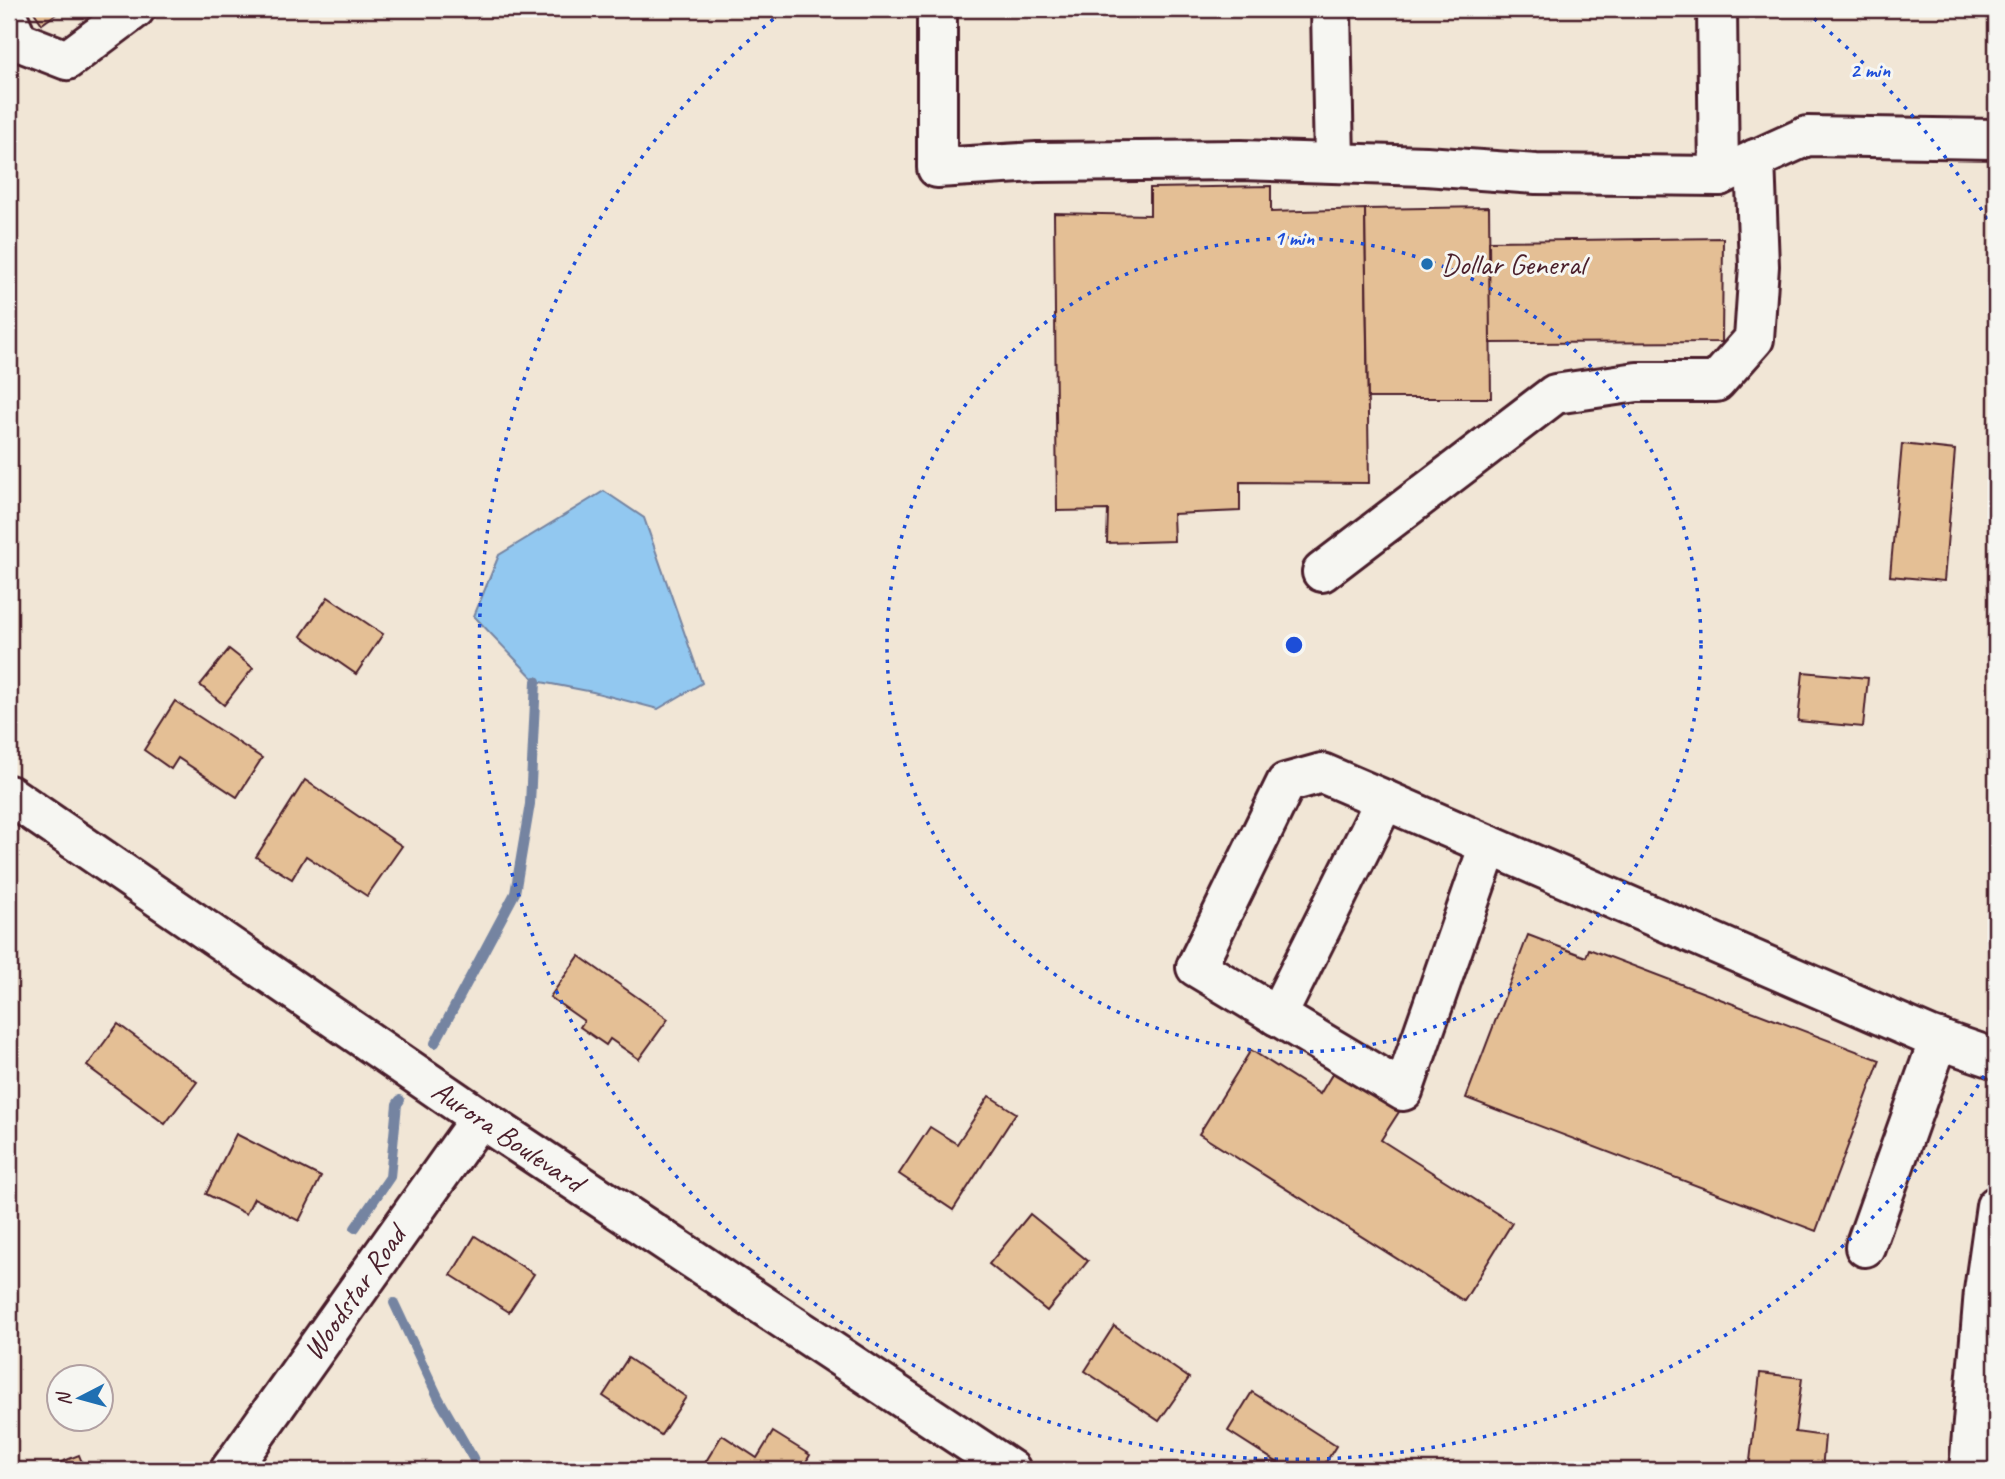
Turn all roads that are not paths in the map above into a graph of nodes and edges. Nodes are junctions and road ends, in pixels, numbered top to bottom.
1 (135, 9) edge
2 (937, 9) edge
3 (1331, 9) edge
4 (1717, 9) edge
5 (9, 20) edge
6 (1996, 139) edge
7 (1755, 159) junction
8 (1334, 162) junction
9 (1719, 176) junction
10 (1322, 572) dead end
11 (9, 795) edge
12 (1385, 800) junction
13 (1489, 845) junction
14 (1277, 1016) junction
15 (1939, 1039) junction
16 (1996, 1059) edge
17 (480, 1118) junction
18 (1996, 1206) edge
19 (1865, 1248) dead end
20 (230, 1470) edge
21 (1011, 1470) edge
22 (1969, 1470) edge

1 - 5 street
2 - 8 street
3 - 8 street
4 - 9 street
6 - 7 street
7 - 9 street
7 - 10 street
8 - 9 street
11 - 17 street, Aurora Boulevard
12 - 13 street
12 - 14 street
12 - 14 street
13 - 14 street
13 - 15 street
15 - 16 street
15 - 19 street
17 - 20 street, Woodstar Road
17 - 21 street, Aurora Boulevard
18 - 22 street

